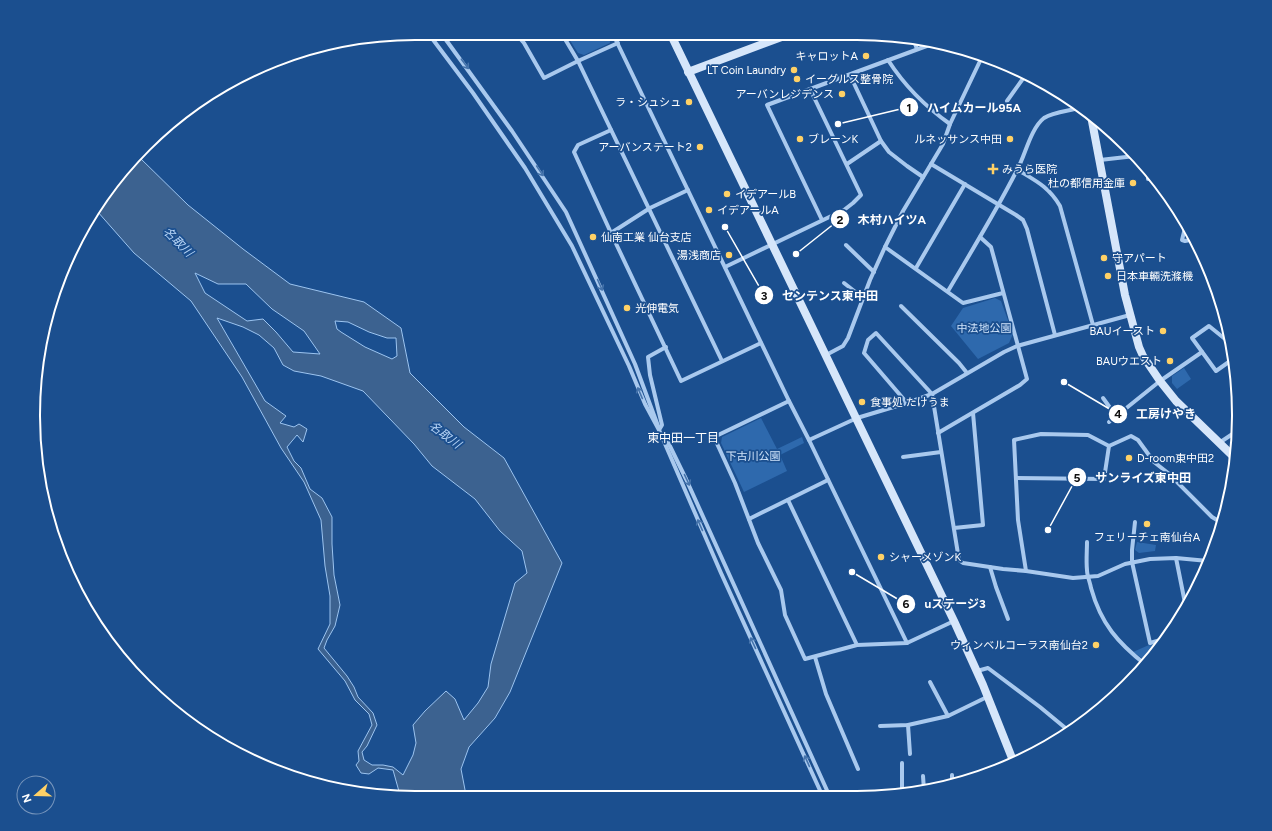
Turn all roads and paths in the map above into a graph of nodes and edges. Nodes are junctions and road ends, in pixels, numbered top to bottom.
1 (433, 40) edge
2 (446, 40) edge
3 (521, 40) edge
4 (566, 40) edge
5 (617, 40) edge
6 (673, 40) edge
7 (776, 40) edge
8 (618, 43) junction
9 (915, 45) edge
10 (925, 46) edge
11 (917, 49) junction
12 (888, 60) junction
13 (578, 61) junction
14 (980, 61) edge
15 (688, 72) junction
16 (850, 75) junction
17 (1022, 79) edge
18 (810, 89) junction
19 (1007, 101) dead end
20 (1073, 109) edge
21 (950, 124) junction
22 (1093, 124) edge
23 (611, 130) junction
24 (881, 142) junction
25 (1128, 157) edge
26 (1100, 160) junction
27 (847, 164) junction
28 (931, 164) junction
29 (1018, 170) junction
30 (924, 177) junction
31 (964, 184) junction
32 (688, 190) junction
33 (999, 205) junction
34 (650, 208) junction
35 (822, 220) junction
36 (1184, 232) edge
37 (611, 233) junction
38 (980, 237) junction
39 (1188, 240) edge
40 (772, 244) junction
41 (846, 245) dead end
42 (885, 247) junction
43 (725, 267) junction
44 (916, 268) junction
45 (874, 272) junction
46 (844, 283) dead end
47 (948, 291) junction
48 (1003, 293) junction
49 (863, 298) junction
50 (901, 306) dead end
51 (1130, 315) junction
52 (1093, 325) junction
53 (1055, 335) junction
54 (1224, 338) edge
55 (761, 343) junction
56 (1017, 346) junction
57 (666, 347) junction
58 (1202, 352) junction
59 (826, 354) junction
60 (722, 361) junction
61 (1228, 362) edge
62 (967, 373) junction
63 (1160, 380) junction
64 (932, 394) junction
65 (1103, 398) dead end
66 (789, 401) junction
67 (907, 404) junction
68 (973, 413) junction
69 (1116, 416) junction
70 (857, 418) junction
71 (1109, 422) dead end
72 (659, 430) junction
73 (938, 433) junction
74 (1231, 435) edge
75 (809, 440) junction
76 (1220, 443) junction
77 (1109, 446) junction
78 (941, 452) junction
79 (1230, 453) edge
80 (903, 457) dead end
81 (1016, 478) junction
82 (828, 480) junction
83 (788, 500) junction
84 (749, 518) junction
85 (1217, 520) edge
86 (1135, 522) dead end
87 (954, 528) junction
88 (1087, 542) dead end
89 (1176, 558) junction
90 (1202, 560) edge
91 (1132, 562) junction
92 (990, 567) junction
93 (1026, 570) junction
94 (1089, 578) junction
95 (1184, 599) edge
96 (1008, 619) dead end
97 (954, 621) junction
98 (1156, 641) edge
99 (907, 643) junction
100 (857, 645) junction
101 (815, 657) junction
102 (1141, 661) edge
103 (977, 671) junction
104 (930, 682) dead end
105 (988, 697) junction
106 (948, 716) junction
107 (908, 725) junction
108 (880, 726) dead end
109 (1065, 728) edge
110 (910, 754) dead end
111 (1012, 757) edge
112 (902, 763) dead end
113 (858, 769) dead end
114 (952, 775) dead end
115 (923, 776) dead end
116 (952, 778) edge
117 (924, 785) edge
118 (902, 788) edge
119 (820, 791) edge
120 (827, 791) edge

72 -> 1 street
2 -> 72 street
3 - 13 street
4 - 13 street
5 - 8 street
6 - 15 street
7 - 15 street
8 - 13 street
8 - 32 street
9 - 11 street
10 - 11 street
11 - 12 street
12 - 16 street
12 - 21 street
13 - 23 street
14 - 21 street
15 - 40 street
16 - 18 street
16 - 24 street
17 - 19 street
18 - 27 street
18 - 35 street
20 - 29 street
21 - 28 street
22 - 26 street
23 - 34 street
23 - 37 street
24 - 27 street
24 - 30 street
25 - 26 street
26 - 51 street
27 - 35 street
28 - 30 street
28 - 31 street
29 - 33 street
29 - 52 street
30 - 42 street
31 - 33 street
31 - 44 street
32 - 34 street
32 - 43 street
33 - 38 street
33 - 53 street
34 - 37 street
34 - 60 street
35 - 40 street
36 - 39 street
37 - 57 street
38 - 47 street
38 - 48 street
40 - 43 street
40 - 59 street
41 - 45 street
42 - 44 street
42 - 45 street
43 - 55 street
44 - 47 street
45 - 49 street
46 - 49 street
47 - 48 street
48 - 56 street
49 - 59 street
50 - 62 street
51 - 52 street
51 - 63 street
52 - 53 street
53 - 56 street
54 - 58 street
55 - 60 street
55 - 66 street
56 - 62 street
56 - 68 street
57 - 60 street
57 - 72 street
58 - 61 street
58 - 63 street
59 - 70 street
62 - 64 street
63 - 69 street
63 - 76 street
64 - 67 street
64 - 67 street
64 - 73 street
65 - 69 street
66 - 75 street
66 - 84 street
67 - 70 street
68 - 73 street
68 - 87 street
69 - 71 street
70 - 75 street
70 - 97 street
119 -> 72 street
72 -> 120 street
73 - 78 street
74 - 76 street
75 - 82 street
76 - 79 street
77 - 81 street
77 - 81 street
77 - 85 street
78 - 80 street
78 - 87 street
81 - 93 street
82 - 83 street
82 - 99 street
83 - 84 street
83 - 100 street
84 - 101 street
86 - 91 street
87 - 92 street
88 - 94 street
89 - 90 street
89 - 91 street
89 - 95 street
91 - 94 street
91 - 98 street
92 - 93 street
92 - 96 street
93 - 94 street
94 - 102 street
97 - 99 street
97 - 103 street
99 - 100 street
100 - 101 street
101 - 113 street
103 - 105 street
103 - 109 street
104 - 106 street
105 - 106 street
105 - 111 street
106 - 107 street
107 - 108 street
107 - 110 street
112 - 118 street
114 - 116 street
115 - 117 street

